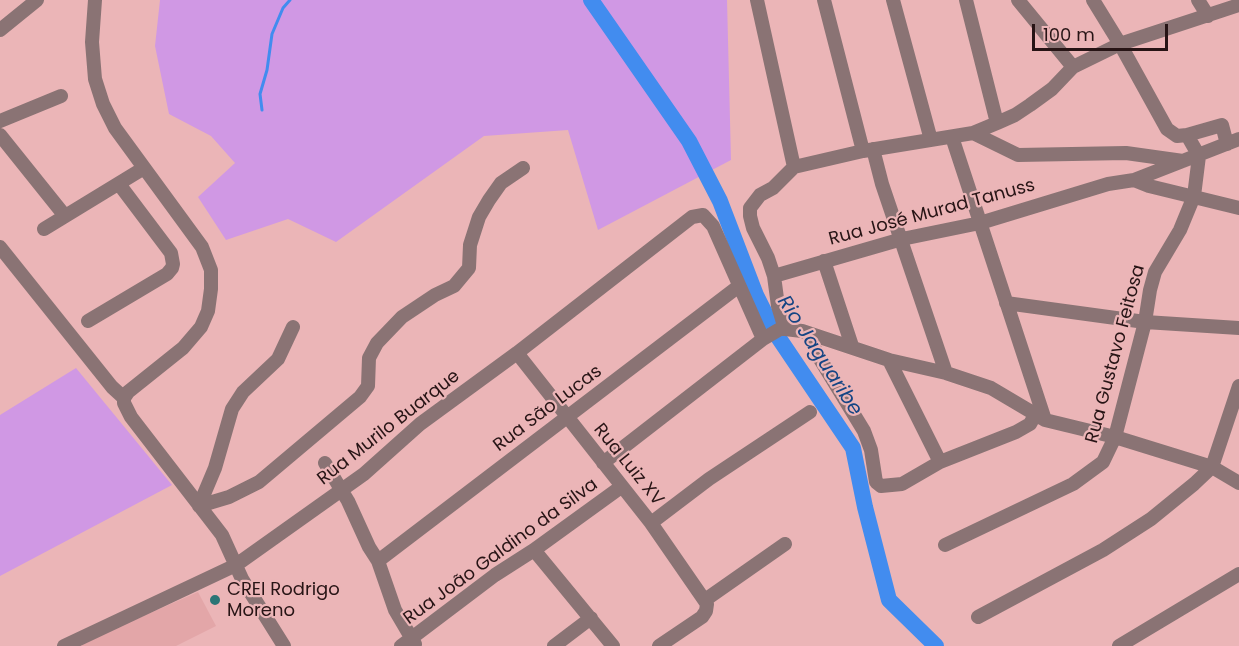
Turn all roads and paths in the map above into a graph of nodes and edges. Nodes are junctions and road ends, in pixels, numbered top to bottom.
1 (37, 0) edge
2 (95, 0) edge
3 (757, 0) edge
4 (824, 0) edge
5 (893, 0) edge
6 (966, 0) edge
7 (1018, 0) edge
8 (1093, 0) edge
9 (1198, 0) edge
10 (1239, 5) edge
11 (1208, 16) junction
12 (0, 30) edge
13 (1120, 44) junction
14 (1073, 67) junction
15 (61, 96) dead end
16 (0, 121) edge
17 (997, 123) junction
18 (973, 133) junction
19 (0, 135) edge
20 (1187, 135) junction
21 (952, 136) junction
22 (931, 140) junction
23 (1233, 142) edge
24 (868, 150) junction
25 (1199, 156) junction
26 (1185, 162) junction
27 (794, 167) junction
28 (144, 168) junction
29 (523, 168) dead end
30 (1134, 180) junction
31 (118, 183) junction
32 (1194, 196) junction
33 (1239, 208) edge
34 (65, 216) junction
35 (980, 223) junction
36 (44, 229) dead end
37 (902, 239) junction
38 (0, 247) edge
39 (824, 261) junction
40 (774, 276) junction
41 (740, 286) junction
42 (1006, 303) junction
43 (88, 321) dead end
44 (1145, 322) junction
45 (293, 327) dead end
46 (1239, 328) edge
47 (774, 333) junction
48 (808, 333) junction
49 (852, 346) junction
50 (517, 353) junction
51 (889, 360) junction
52 (946, 373) junction
53 (1239, 387) edge
54 (124, 398) junction
55 (810, 412) dead end
56 (1040, 417) junction
57 (566, 418) junction
58 (1115, 437) junction
59 (940, 462) junction
60 (603, 463) junction
61 (326, 464) dead end
62 (1212, 467) junction
63 (1239, 483) edge
64 (621, 487) junction
65 (342, 490) junction
66 (199, 506) junction
67 (651, 523) junction
68 (785, 544) dead end
69 (945, 545) dead end
70 (534, 550) junction
71 (378, 561) junction
72 (236, 566) junction
73 (1239, 574) edge
74 (706, 602) junction
75 (978, 617) dead end
76 (591, 618) junction
77 (409, 644) edge
78 (64, 646) edge
79 (284, 646) edge
80 (554, 646) edge
81 (613, 646) edge
82 (659, 646) edge
83 (1119, 646) edge

1 - 12 street
2 - 28 street
3 - 27 street
4 - 24 street
5 - 22 street
6 - 17 street
7 - 14 street
8 - 13 street
9 - 11 street
10 - 11 street
11 - 13 street
13 - 14 street
13 - 20 street
14 - 17 street
15 - 16 street
17 - 18 street
18 - 21 street
18 - 26 street
19 - 34 street
20 - 23 street
20 - 25 street
21 - 22 street
21 - 35 street
22 - 24 street
23 - 25 street
24 - 27 street
24 - 37 street
25 - 26 street
25 - 32 street, Rua Gustavo Feitosa
26 - 30 street
27 - 40 street
28 - 31 street
28 - 54 street
29 - 66 street
30 - 32 street
30 - 35 street, Rua José Murad Tanuss
31 - 34 street
31 - 43 street
32 - 33 street
32 - 44 street, Rua Gustavo Feitosa
34 - 36 street
35 - 37 street, Rua José Murad Tanuss
35 - 42 street
37 - 39 street, Rua José Murad Tanuss
37 - 52 street
38 - 54 street
39 - 40 street, Rua José Murad Tanuss
39 - 49 street
40 - 47 street
41 - 47 street
41 - 50 street, Rua Murilo Buarque
41 - 57 street, Rua São Lucas
42 - 44 street
42 - 56 street
44 - 46 street
44 - 58 street, Rua Gustavo Feitosa
45 - 66 street
47 - 48 street
47 - 60 street, Rua João Galdino da Silva
48 - 49 street
48 - 59 street
49 - 51 street
50 - 57 street, Rua Luiz XV
50 - 65 street, Rua Murilo Buarque
51 - 52 street
51 - 59 street
52 - 56 street
53 - 62 street
54 - 66 street
55 - 67 street
56 - 58 street
56 - 59 street
57 - 60 street, Rua Luiz XV
57 - 71 street, Rua São Lucas
58 - 62 street
58 - 69 street, Rua Gustavo Feitosa
60 - 64 street, Rua Luiz XV
61 - 65 street
62 - 63 street
62 - 75 street
64 - 67 street, Rua Luiz XV
64 - 70 street, Rua João Galdino da Silva
65 - 71 street
65 - 72 street, Rua Murilo Buarque
66 - 72 street
67 - 74 street, Rua Luiz XV
68 - 74 street
70 - 76 street
70 - 77 street, Rua João Galdino da Silva
71 - 77 street
72 - 78 street, Rua Murilo Buarque
72 - 79 street
73 - 83 street
74 - 82 street
76 - 80 street
76 - 81 street

